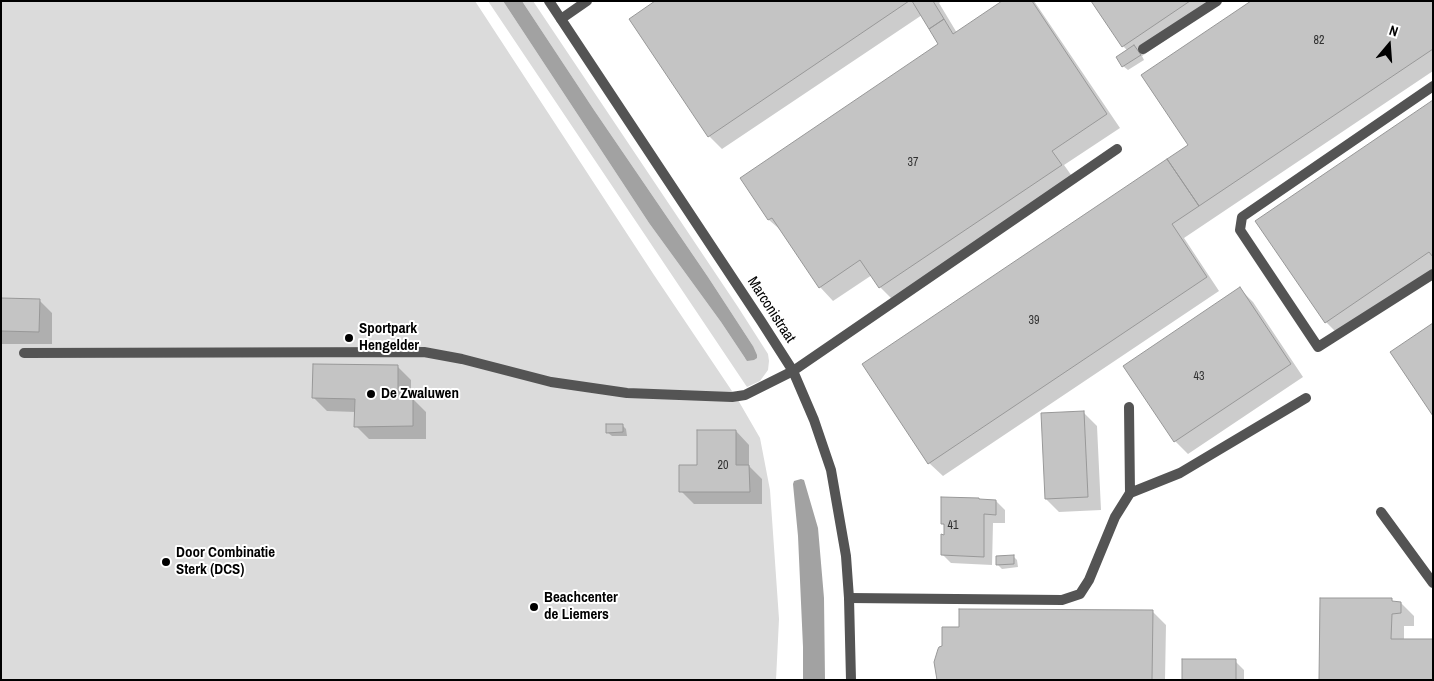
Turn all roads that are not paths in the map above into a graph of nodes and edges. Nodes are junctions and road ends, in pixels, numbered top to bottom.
1 (549, 1) edge
2 (587, 1) edge
3 (1217, 1) edge
4 (561, 19) junction
5 (1143, 49) dead end
6 (1433, 86) edge
7 (1117, 149) dead end
8 (1433, 274) edge
9 (24, 353) dead end
10 (793, 371) junction
11 (1306, 398) dead end
12 (1129, 407) dead end
13 (1130, 494) junction
14 (1381, 512) dead end
15 (1433, 584) edge
16 (849, 598) junction
17 (851, 680) edge

1 - 4 street, Marconistraat
2 - 4 street
3 - 5 street
4 - 10 street, Marconistraat
6 - 8 street
7 - 10 street
9 - 10 street
10 - 16 street, Marconistraat
11 - 13 street
12 - 13 street
13 - 16 street
14 - 15 street
16 - 17 street, Marconistraat

